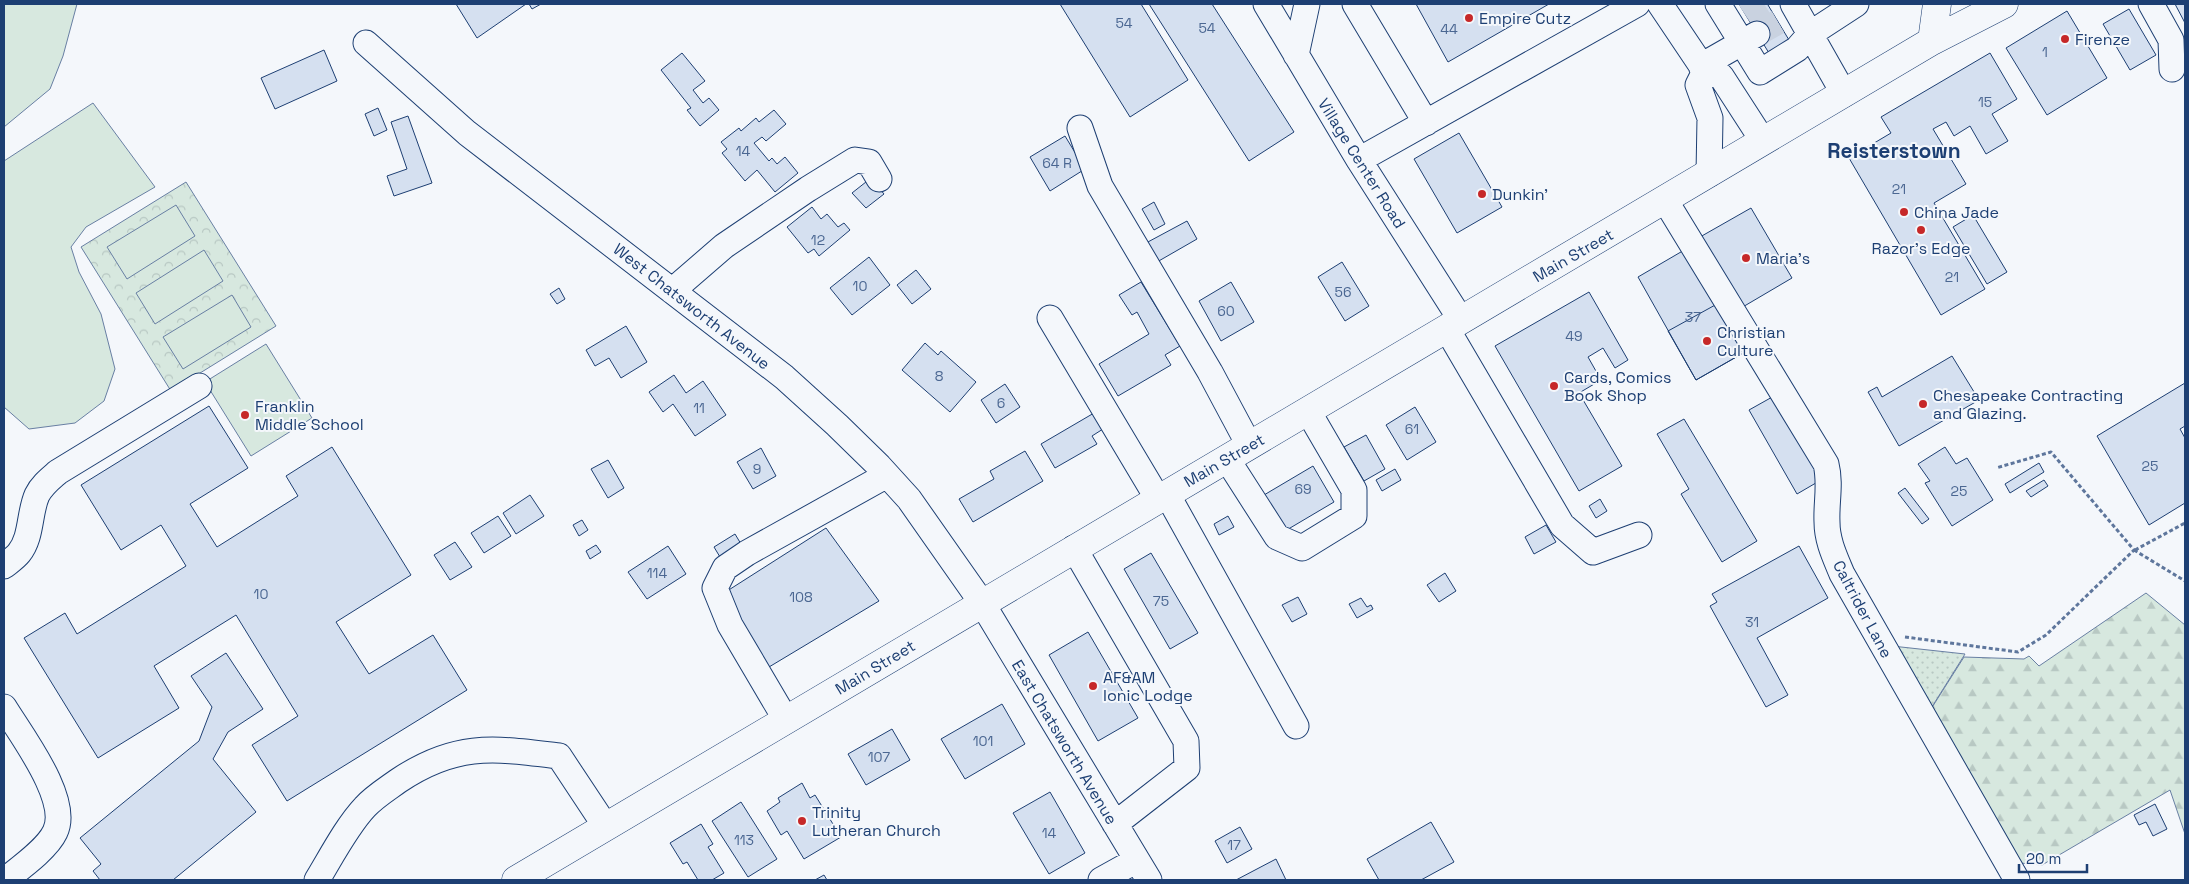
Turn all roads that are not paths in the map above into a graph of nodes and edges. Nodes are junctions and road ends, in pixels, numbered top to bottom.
1 (1266, 4) edge
2 (1307, 4) edge
3 (1355, 4) edge
4 (1637, 4) edge
5 (1660, 4) edge
6 (1856, 4) edge
7 (1937, 4) edge
8 (2004, 4) edge
9 (2151, 4) edge
10 (1751, 17) edge
11 (1810, 34) junction
12 (1932, 41) junction
13 (366, 43) dead end
14 (1296, 55) junction
15 (1703, 69) junction
16 (2172, 69) dead end
17 (1844, 94) junction
18 (1426, 123) junction
19 (1080, 128) dead end
20 (1764, 141) junction
21 (1359, 160) junction
22 (1709, 174) junction
23 (879, 179) dead end
24 (1665, 200) junction
25 (672, 291) junction
26 (1050, 318) dead end
27 (1454, 325) junction
28 (199, 386) dead end
29 (1308, 411) junction
30 (1238, 452) junction
31 (887, 475) junction
32 (1162, 497) junction
33 (1639, 535) dead end
34 (1074, 548) junction
35 (4, 566) edge
36 (982, 603) junction
37 (4, 707) edge
38 (786, 720) junction
39 (1296, 726) dead end
40 (1115, 824) junction
41 (606, 827) junction
42 (1143, 870) edge
43 (5, 880) edge
44 (317, 880) edge
45 (516, 880) edge
46 (1101, 880) edge
47 (2017, 880) edge

1 - 14 street, Village Center Road
2 - 14 street
3 - 18 street
4 - 18 street
5 - 15 street
6 - 11 street
7 - 12 main road
8 - 12 main road, Main Street
9 - 16 street
10 - 11 street
10 - 11 street
10 - 15 street
11 - 17 street
12 - 17 main road, Main Street
13 - 25 street, West Chatsworth Avenue
14 - 21 street, Village Center Road
15 - 20 street
15 - 22 street
17 - 20 main road, Main Street
18 - 21 street
19 - 30 street
20 - 22 main road, Main Street
21 - 27 street, Village Center Road
22 - 24 main road, Main Street
23 - 25 street
24 - 27 main road, Main Street
24 - 47 street, Caltrider Lane
25 - 31 street, West Chatsworth Avenue
26 - 32 street
27 - 29 main road, Main Street
27 - 33 street, Village Center Road
28 - 35 street
29 - 30 main road, Main Street
29 - 30 street
30 - 32 main road, Main Street
31 - 36 street, West Chatsworth Avenue
31 - 38 street
32 - 34 main road, Main Street
32 - 39 street
34 - 36 main road, Main Street
34 - 40 street
36 - 38 main road, Main Street
36 - 40 street, East Chatsworth Avenue
37 - 43 street
38 - 41 main road, Main Street
40 - 42 street, East Chatsworth Avenue
41 - 44 street
41 - 45 main road, Main Street
42 - 46 street

